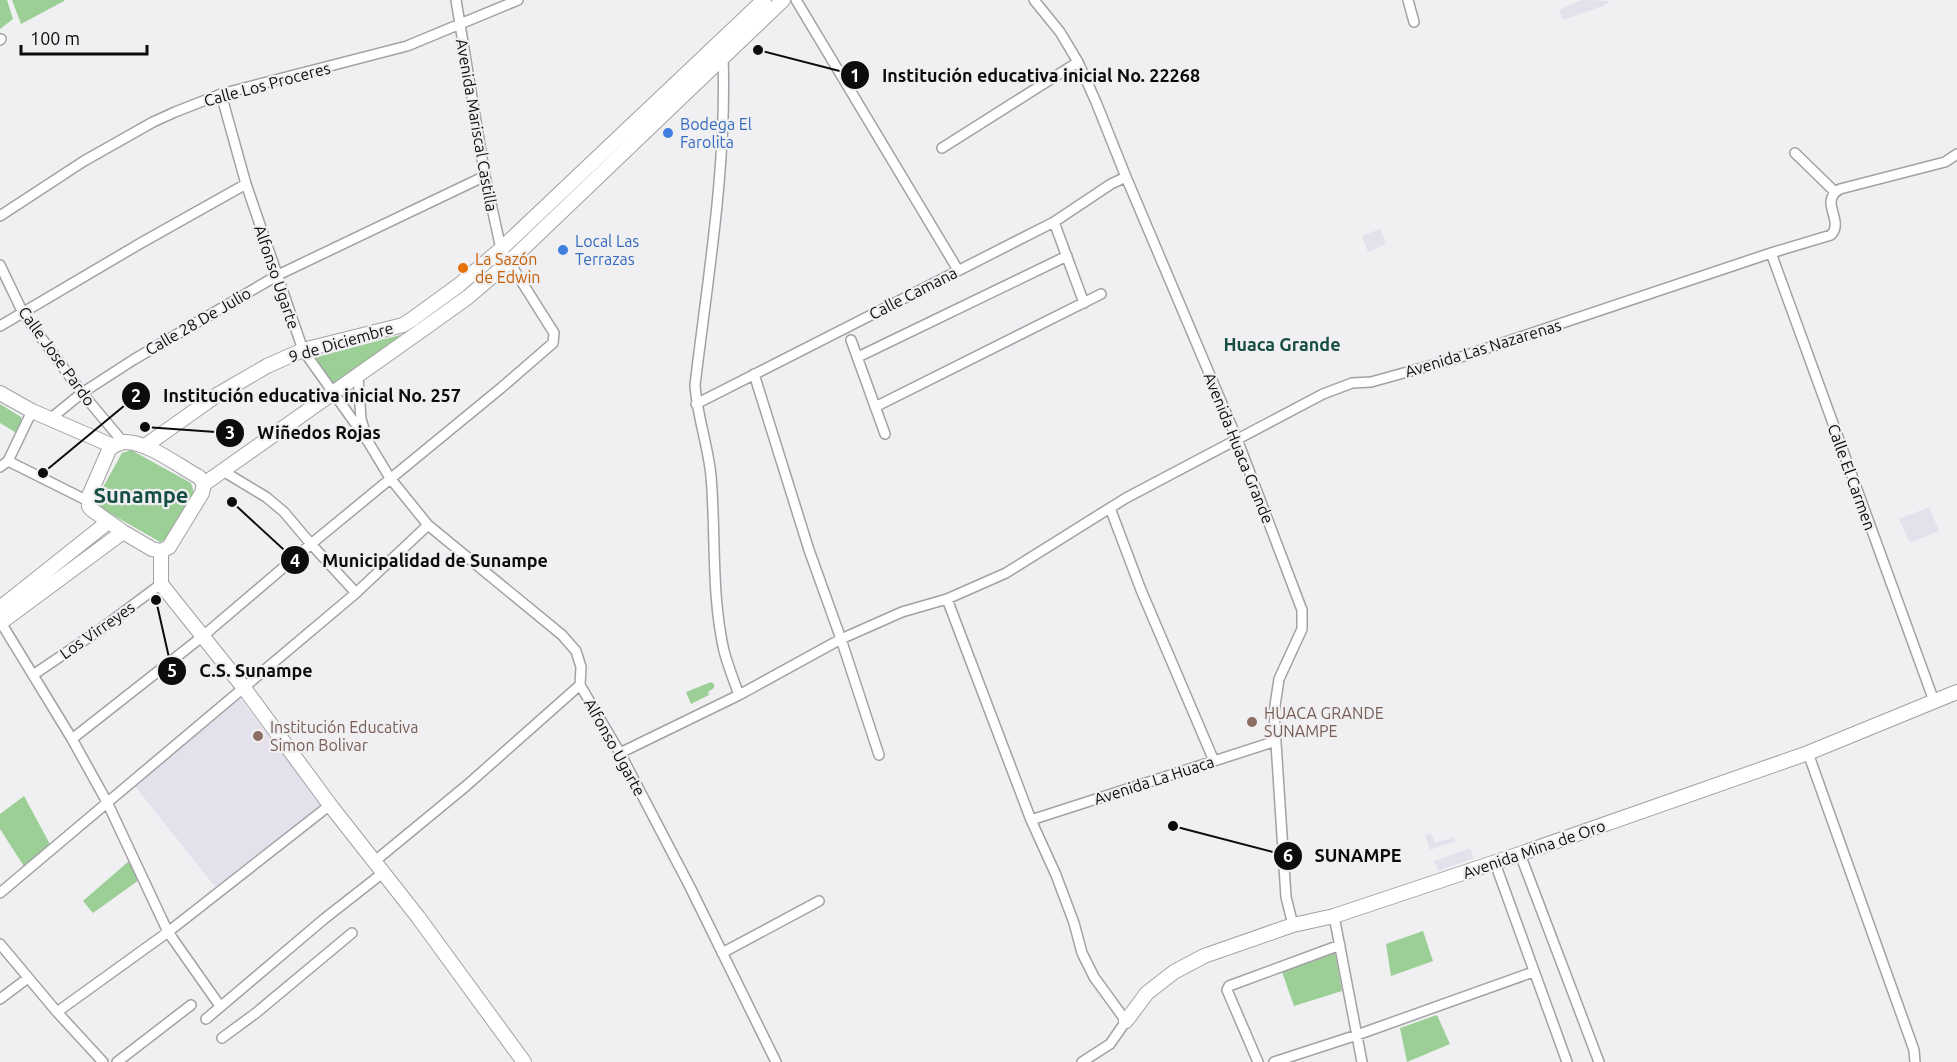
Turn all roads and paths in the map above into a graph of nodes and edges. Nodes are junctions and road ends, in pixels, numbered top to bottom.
1 (456, 0) edge
2 (518, 0) edge
3 (764, 0) edge
4 (783, 0) edge
5 (796, 0) edge
6 (1034, 0) edge
7 (1408, 0) edge
8 (1414, 22) dead end
9 (459, 24) junction
10 (720, 42) junction
11 (723, 57) junction
12 (1078, 62) junction
13 (221, 94) junction
14 (942, 148) dead end
15 (1795, 153) dead end
16 (1957, 154) edge
17 (485, 176) junction
18 (1126, 177) junction
19 (246, 184) junction
20 (1834, 194) junction
21 (0, 216) edge
22 (1054, 222) junction
23 (501, 249) junction
24 (1771, 253) junction
25 (1067, 256) junction
26 (510, 261) junction
27 (0, 265) edge
28 (958, 270) junction
29 (278, 275) junction
30 (1101, 294) dead end
31 (1084, 303) junction
32 (23, 313) junction
33 (0, 326) edge
34 (851, 340) dead end
35 (303, 350) junction
36 (858, 357) junction
37 (754, 374) junction
38 (357, 377) junction
39 (0, 393) edge
40 (82, 393) junction
41 (333, 393) junction
42 (696, 404) junction
43 (875, 407) junction
44 (32, 411) junction
45 (50, 419) junction
46 (885, 434) dead end
47 (367, 440) junction
48 (1237, 440) junction
49 (118, 444) junction
50 (145, 446) junction
51 (4, 464) edge
52 (223, 471) junction
53 (390, 478) junction
54 (204, 484) junction
55 (88, 501) junction
56 (1110, 508) junction
57 (108, 522) junction
58 (428, 525) junction
59 (123, 532) junction
60 (310, 544) junction
61 (161, 551) junction
62 (161, 584) junction
63 (356, 593) junction
64 (947, 599) junction
65 (0, 618) edge
66 (203, 636) junction
67 (841, 639) junction
68 (33, 675) junction
69 (580, 685) junction
70 (244, 688) junction
71 (1957, 692) edge
72 (739, 695) junction
73 (1934, 701) junction
74 (72, 739) junction
75 (1276, 741) junction
76 (620, 753) junction
77 (1808, 753) junction
78 (879, 755) dead end
79 (1214, 761) junction
80 (107, 802) junction
81 (330, 805) junction
82 (1031, 820) junction
83 (1520, 854) junction
84 (375, 861) junction
85 (1495, 863) junction
86 (384, 873) junction
87 (0, 893) edge
88 (819, 901) dead end
89 (1334, 916) junction
90 (1293, 925) junction
91 (168, 932) junction
92 (352, 933) dead end
93 (0, 944) edge
94 (1340, 945) junction
95 (722, 953) junction
96 (1533, 972) junction
97 (28, 978) junction
98 (0, 999) edge
99 (191, 1005) dead end
100 (220, 1006) junction
101 (57, 1012) junction
102 (206, 1019) dead end
103 (1126, 1022) junction
104 (1357, 1035) junction
105 (222, 1038) dead end
106 (103, 1062) edge
107 (117, 1062) edge
108 (524, 1062) edge
109 (776, 1062) edge
110 (1082, 1062) edge
111 (1258, 1062) edge
112 (1274, 1062) edge
113 (1362, 1062) edge
114 (1567, 1062) edge
115 (1599, 1062) edge
116 (1915, 1062) edge

1 - 9 street, Avenida Mariscal Castilla
2 - 9 street, Calle Los Proceres
3 - 10 street, 9 de Diciembre
4 - 11 street
5 - 28 street
6 - 12 street, Avenida Huaca Grande
7 - 8 street
9 - 13 street, Calle Los Proceres
9 - 17 street, Avenida Mariscal Castilla
10 - 11 street
10 - 23 street, 9 de Diciembre
11 - 26 street
11 - 42 street
12 - 14 street
12 - 18 street, Avenida Huaca Grande
13 - 19 street, Alfonso Ugarte
13 - 21 street, Calle Los Proceres
15 - 20 street
16 - 20 street
17 - 23 street, Avenida Mariscal Castilla
17 - 29 street, Calle 28 De Julio
18 - 22 street, Calle Camana
18 - 48 street, Avenida Huaca Grande
19 - 29 street, Alfonso Ugarte
19 - 32 street
20 - 24 street, Avenida Las Nazarenas
22 - 25 street
22 - 28 street, Calle Camana
23 - 26 street
23 - 35 street, 9 de Diciembre
24 - 48 street, Avenida Las Nazarenas
24 - 73 street, Calle El Carmen
25 - 31 street
25 - 36 street
26 - 38 street
26 - 53 street
27 - 32 street, Calle Jose Pardo
28 - 37 street, Calle Camana
29 - 35 street, Alfonso Ugarte
29 - 40 street, Calle 28 De Julio
30 - 31 street
31 - 43 street
32 - 33 street
32 - 40 street, Calle Jose Pardo
34 - 36 street
35 - 41 street, Alfonso Ugarte
35 - 50 street, 9 de Diciembre
36 - 43 street
37 - 42 street, Calle Camana
37 - 67 street
38 - 41 street
38 - 47 street
39 - 44 street
40 - 45 street, Calle 28 De Julio
40 - 49 street, Calle Jose Pardo
41 - 47 street, Alfonso Ugarte
41 - 52 street
42 - 72 street
43 - 46 street
44 - 45 street
44 - 51 street
45 - 49 street
47 - 53 street, Alfonso Ugarte
48 - 56 street, Avenida Las Nazarenas
48 - 75 street, Avenida Huaca Grande
49 - 50 street
49 - 55 street
50 - 54 street
51 - 55 street
52 - 54 street
52 - 60 street
53 - 58 street, Alfonso Ugarte
53 - 60 street
54 - 61 street
55 - 57 street
56 - 64 street, Avenida Las Nazarenas
56 - 79 street
57 - 59 street
57 - 65 street
58 - 63 street
58 - 69 street, Alfonso Ugarte
59 - 61 street
59 - 65 street
60 - 63 street
60 - 66 street
61 - 62 street
62 - 66 street
62 - 68 street, Los Virreyes
63 - 70 street
64 - 67 street, Avenida Las Nazarenas
64 - 82 street
65 - 68 street
66 - 70 street
66 - 74 street
67 - 72 street, Avenida Las Nazarenas
67 - 78 street
68 - 74 street
69 - 76 street, Alfonso Ugarte
69 - 84 street
70 - 80 street
70 - 81 street
71 - 73 street, Avenida Mina de Oro
72 - 76 street, Avenida Las Nazarenas
73 - 77 street, Avenida Mina de Oro
74 - 80 street
75 - 79 street, Avenida La Huaca
75 - 90 street, Avenida Huaca Grande
76 - 95 street, Alfonso Ugarte
77 - 83 street, Avenida Mina de Oro
77 - 116 street
79 - 82 street, Avenida La Huaca
80 - 87 street
80 - 91 street
81 - 84 street
81 - 91 street
82 - 103 street
83 - 85 street, Avenida Mina de Oro
83 - 115 street
84 - 86 street
85 - 89 street, Avenida Mina de Oro
85 - 96 street
86 - 100 street
86 - 108 street
88 - 95 street
89 - 90 street, Avenida Mina de Oro
89 - 94 street
90 - 103 street, Avenida Mina de Oro
91 - 100 street
91 - 101 street
92 - 105 street
93 - 97 street
94 - 104 street
94 - 111 street
95 - 109 street, Alfonso Ugarte
96 - 104 street
96 - 114 street
97 - 98 street
97 - 101 street
99 - 107 street
100 - 102 street
101 - 106 street
103 - 110 street
104 - 112 street
104 - 113 street

